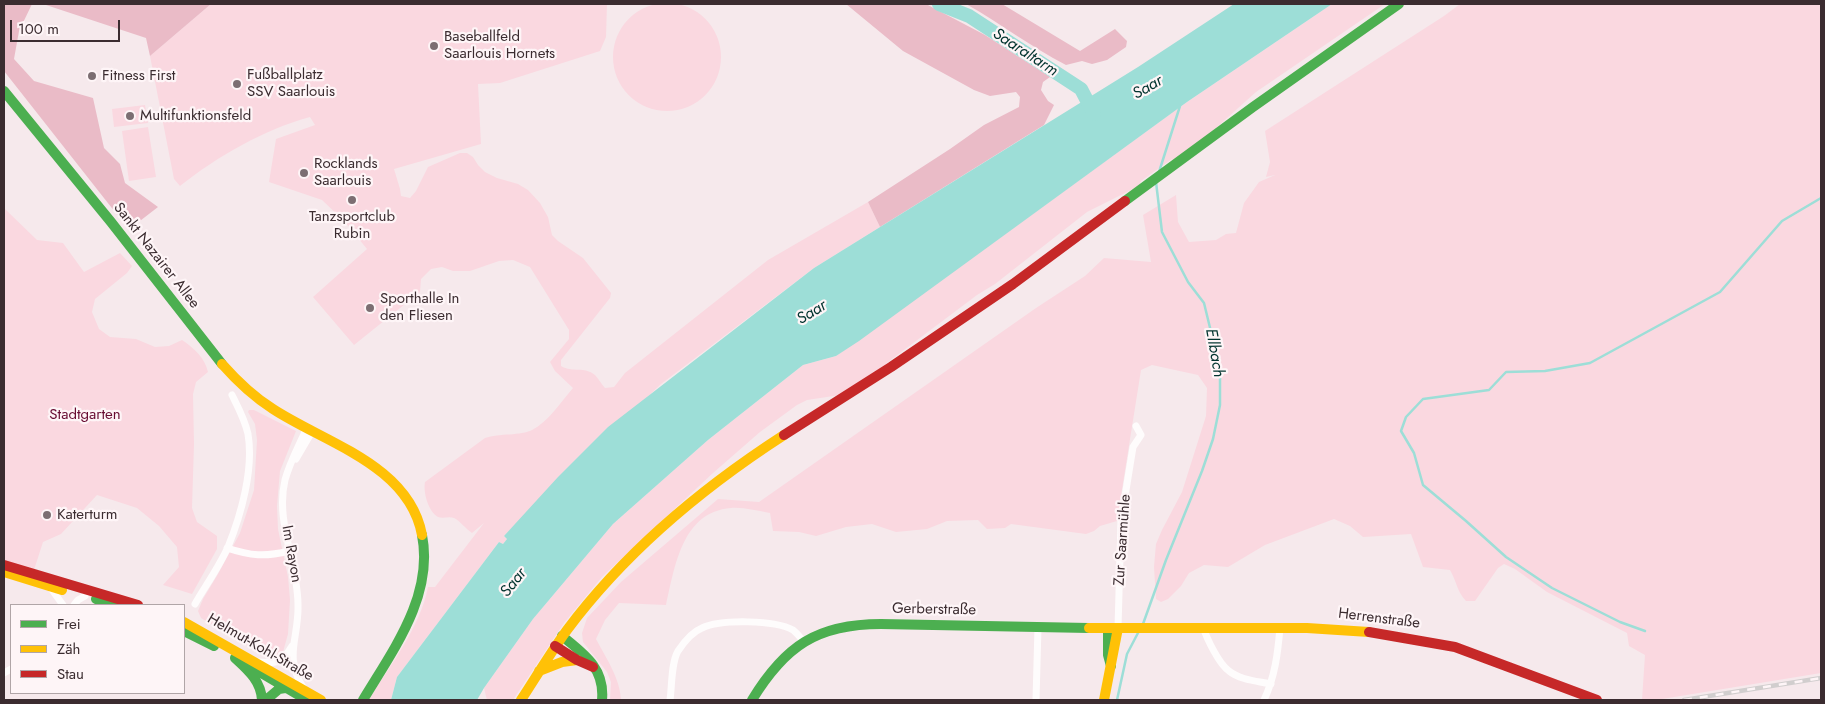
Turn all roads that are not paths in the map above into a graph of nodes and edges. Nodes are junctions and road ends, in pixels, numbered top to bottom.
1 (1399, 4) edge
2 (4, 91) edge
3 (232, 395) dead end
4 (1136, 426) dead end
5 (306, 427) junction
6 (292, 462) junction
7 (227, 548) junction
8 (289, 551) junction
9 (4, 565) edge
10 (4, 572) edge
11 (50, 586) junction
12 (85, 596) junction
13 (62, 604) edge
14 (75, 604) edge
15 (111, 604) edge
16 (135, 604) edge
17 (195, 604) dead end
18 (185, 623) edge
19 (1038, 627) junction
20 (1202, 627) junction
21 (1280, 627) junction
22 (1113, 628) junction
23 (1147, 628) joint
24 (185, 631) edge
25 (562, 636) junction
26 (803, 641) junction
27 (292, 646) junction
28 (555, 646) junction
29 (235, 658) junction
30 (577, 660) junction
31 (255, 662) junction
32 (596, 669) junction
33 (540, 671) junction
34 (1270, 684) junction
35 (285, 688) junction
36 (304, 690) junction
37 (262, 700) edge
38 (266, 700) edge
39 (308, 700) edge
40 (322, 700) edge
41 (363, 700) edge
42 (521, 700) edge
43 (602, 700) edge
44 (670, 700) edge
45 (752, 700) edge
46 (1036, 700) edge
47 (1104, 700) edge
48 (1264, 700) edge
49 (1597, 700) edge

1 - 25 street
2 - 5 street, Sankt Nazairer Allee
3 - 7 street
4 - 22 street, Zur Saarmühle
5 - 6 street, Im Rayon
5 - 6 street, Im Rayon
5 - 41 street, Sankt Nazairer Allee
6 - 8 street, Im Rayon
7 - 8 street
7 - 17 street
8 - 27 street, Im Rayon
9 - 16 street
10 - 11 street
11 - 12 street
11 - 13 street
12 - 14 street
12 - 15 street
18 - 31 street, Helmut-Kohl-Straße
19 - 22 street, Gerberstraße
19 - 26 street, Gerberstraße
19 - 46 street
20 - 21 street, Herrenstraße
20 - 23 street, Herrenstraße
20 - 34 street
21 - 34 street
21 - 49 street, Herrenstraße
22 - 23 street, Gerberstraße
22 - 47 street
24 - 29 street, Helmut-Kohl-Straße
25 - 28 street
25 - 32 street
26 - 44 street
26 - 45 street, Gerberstraße
27 - 31 street
27 - 36 street, Im Rayon
28 - 30 street
28 - 33 street
29 - 35 street, Helmut-Kohl-Straße
29 - 37 street
30 - 32 street
30 - 33 street
31 - 36 street, Helmut-Kohl-Straße
32 - 43 street
33 - 42 street
34 - 48 street
35 - 38 street
35 - 39 street, Helmut-Kohl-Straße
36 - 40 street, Helmut-Kohl-Straße

